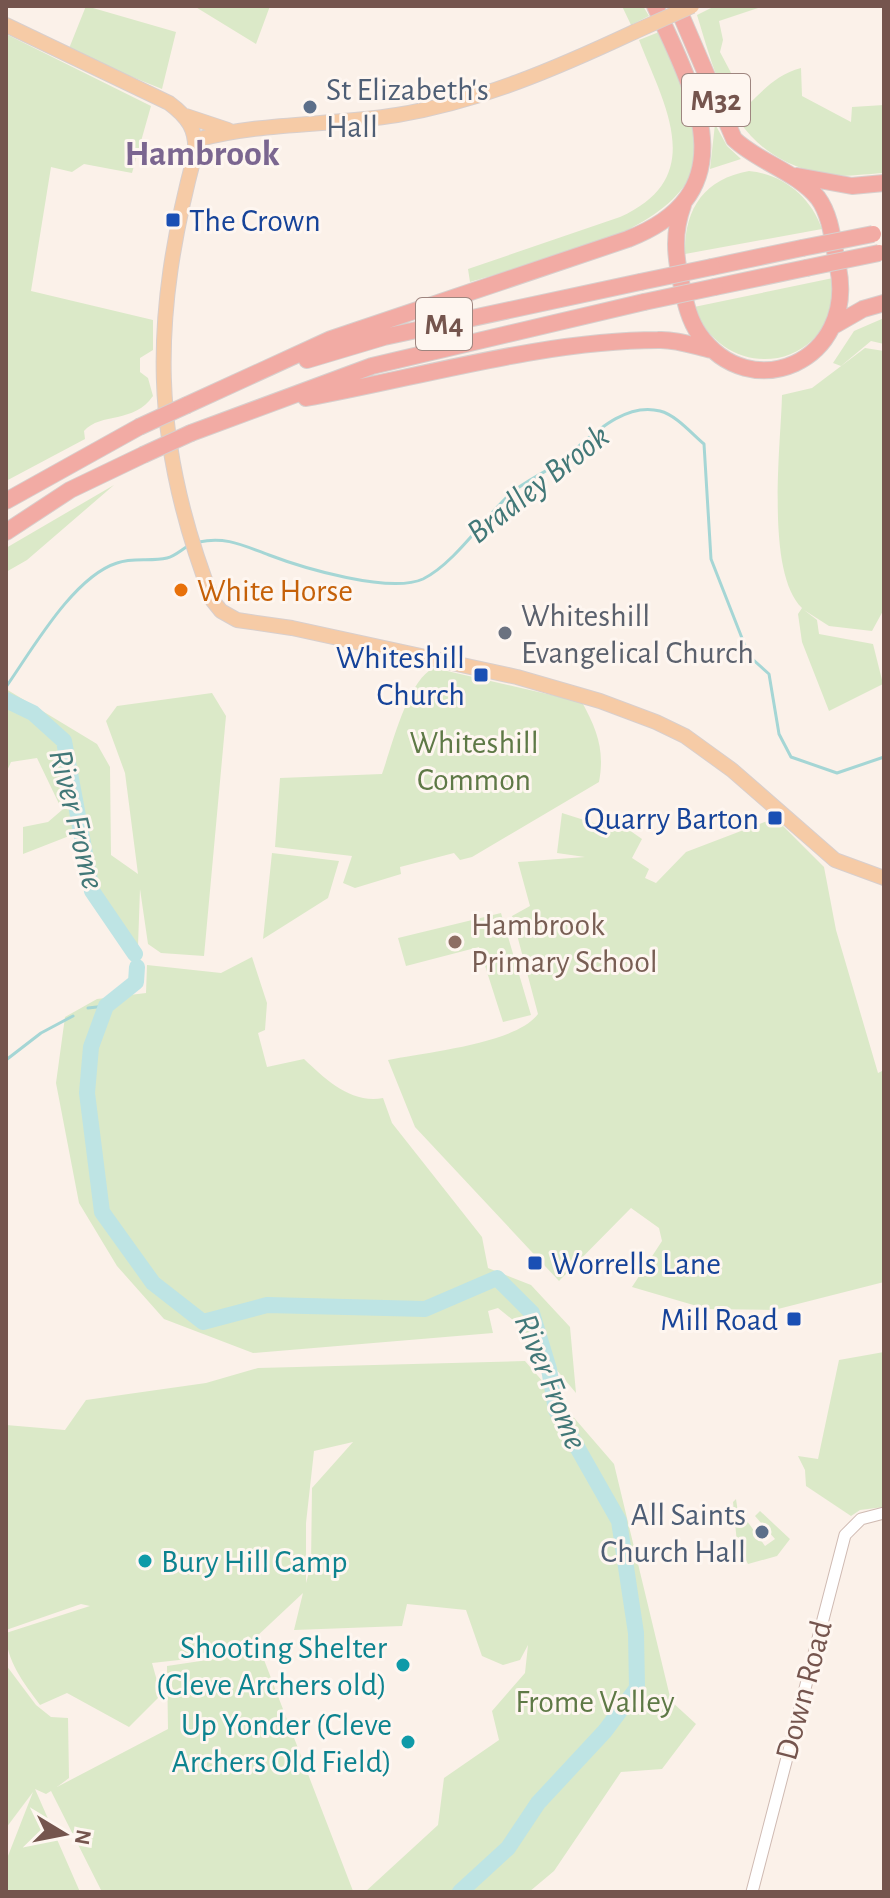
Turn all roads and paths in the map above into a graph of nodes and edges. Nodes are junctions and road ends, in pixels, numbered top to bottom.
1 (655, 6) edge
2 (677, 6) edge
3 (692, 6) edge
4 (6, 25) edge
5 (186, 116) junction
6 (228, 130) junction
7 (196, 140) junction
8 (784, 172) junction
9 (884, 183) edge
10 (685, 200) junction
11 (878, 233) edge
12 (881, 253) edge
13 (884, 303) edge
14 (835, 325) junction
15 (714, 351) junction
16 (251, 376) junction
17 (260, 406) junction
18 (6, 501) edge
19 (6, 532) edge
20 (884, 878) edge
21 (884, 1513) edge
22 (753, 1888) edge
23 (765, 1892) edge

1 - 10 highway, M32
2 - 8 highway, M32
3 - 6 main road, bridge
4 - 5 main road
5 - 6 main road
5 - 7 main road
6 - 7 main road
7 - 20 main road
8 - 9 highway
8 - 14 highway, M32
10 - 15 highway, M32
10 - 16 highway, M4
11 - 16 highway, M4, bridge
12 - 17 highway, M4, bridge
13 - 14 highway
14 - 15 highway
15 - 17 highway, M4
16 - 18 highway, M4, bridge
17 - 19 highway, M4, bridge
21 - 22 street, Down Road
22 - 23 street

